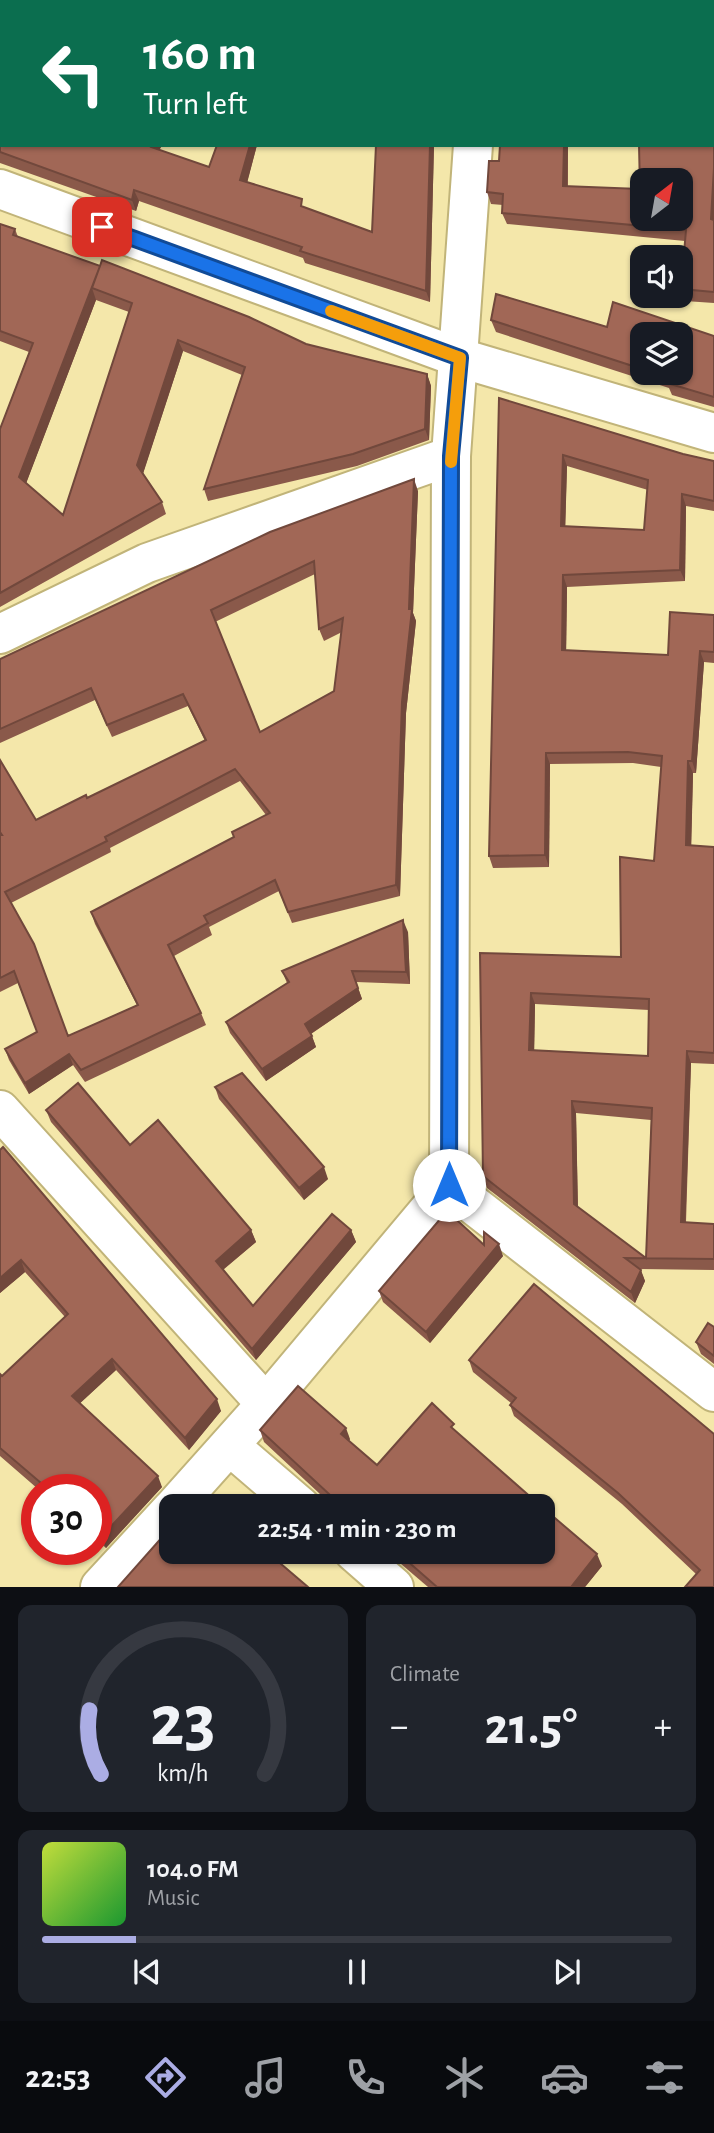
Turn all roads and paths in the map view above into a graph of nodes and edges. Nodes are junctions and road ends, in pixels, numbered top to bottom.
1 (473, 147) edge
2 (0, 189) edge
3 (460, 358) junction
4 (714, 433) edge
5 (451, 456) junction
6 (0, 635) edge
7 (0, 1110) edge
8 (449, 1185) junction
9 (714, 1392) edge
10 (266, 1404) junction
11 (230, 1446) junction
12 (186, 1494) edge
13 (286, 1494) edge
14 (159, 1523) edge
15 (368, 1564) edge
16 (100, 1587) edge
17 (394, 1587) edge

1 - 3 street
2 - 3 street
3 - 4 street
3 - 5 street
5 - 6 street
5 - 8 street
7 - 10 street
8 - 9 street
8 - 10 street
10 - 11 street
11 - 12 street
11 - 13 street
14 - 16 street
15 - 17 street

